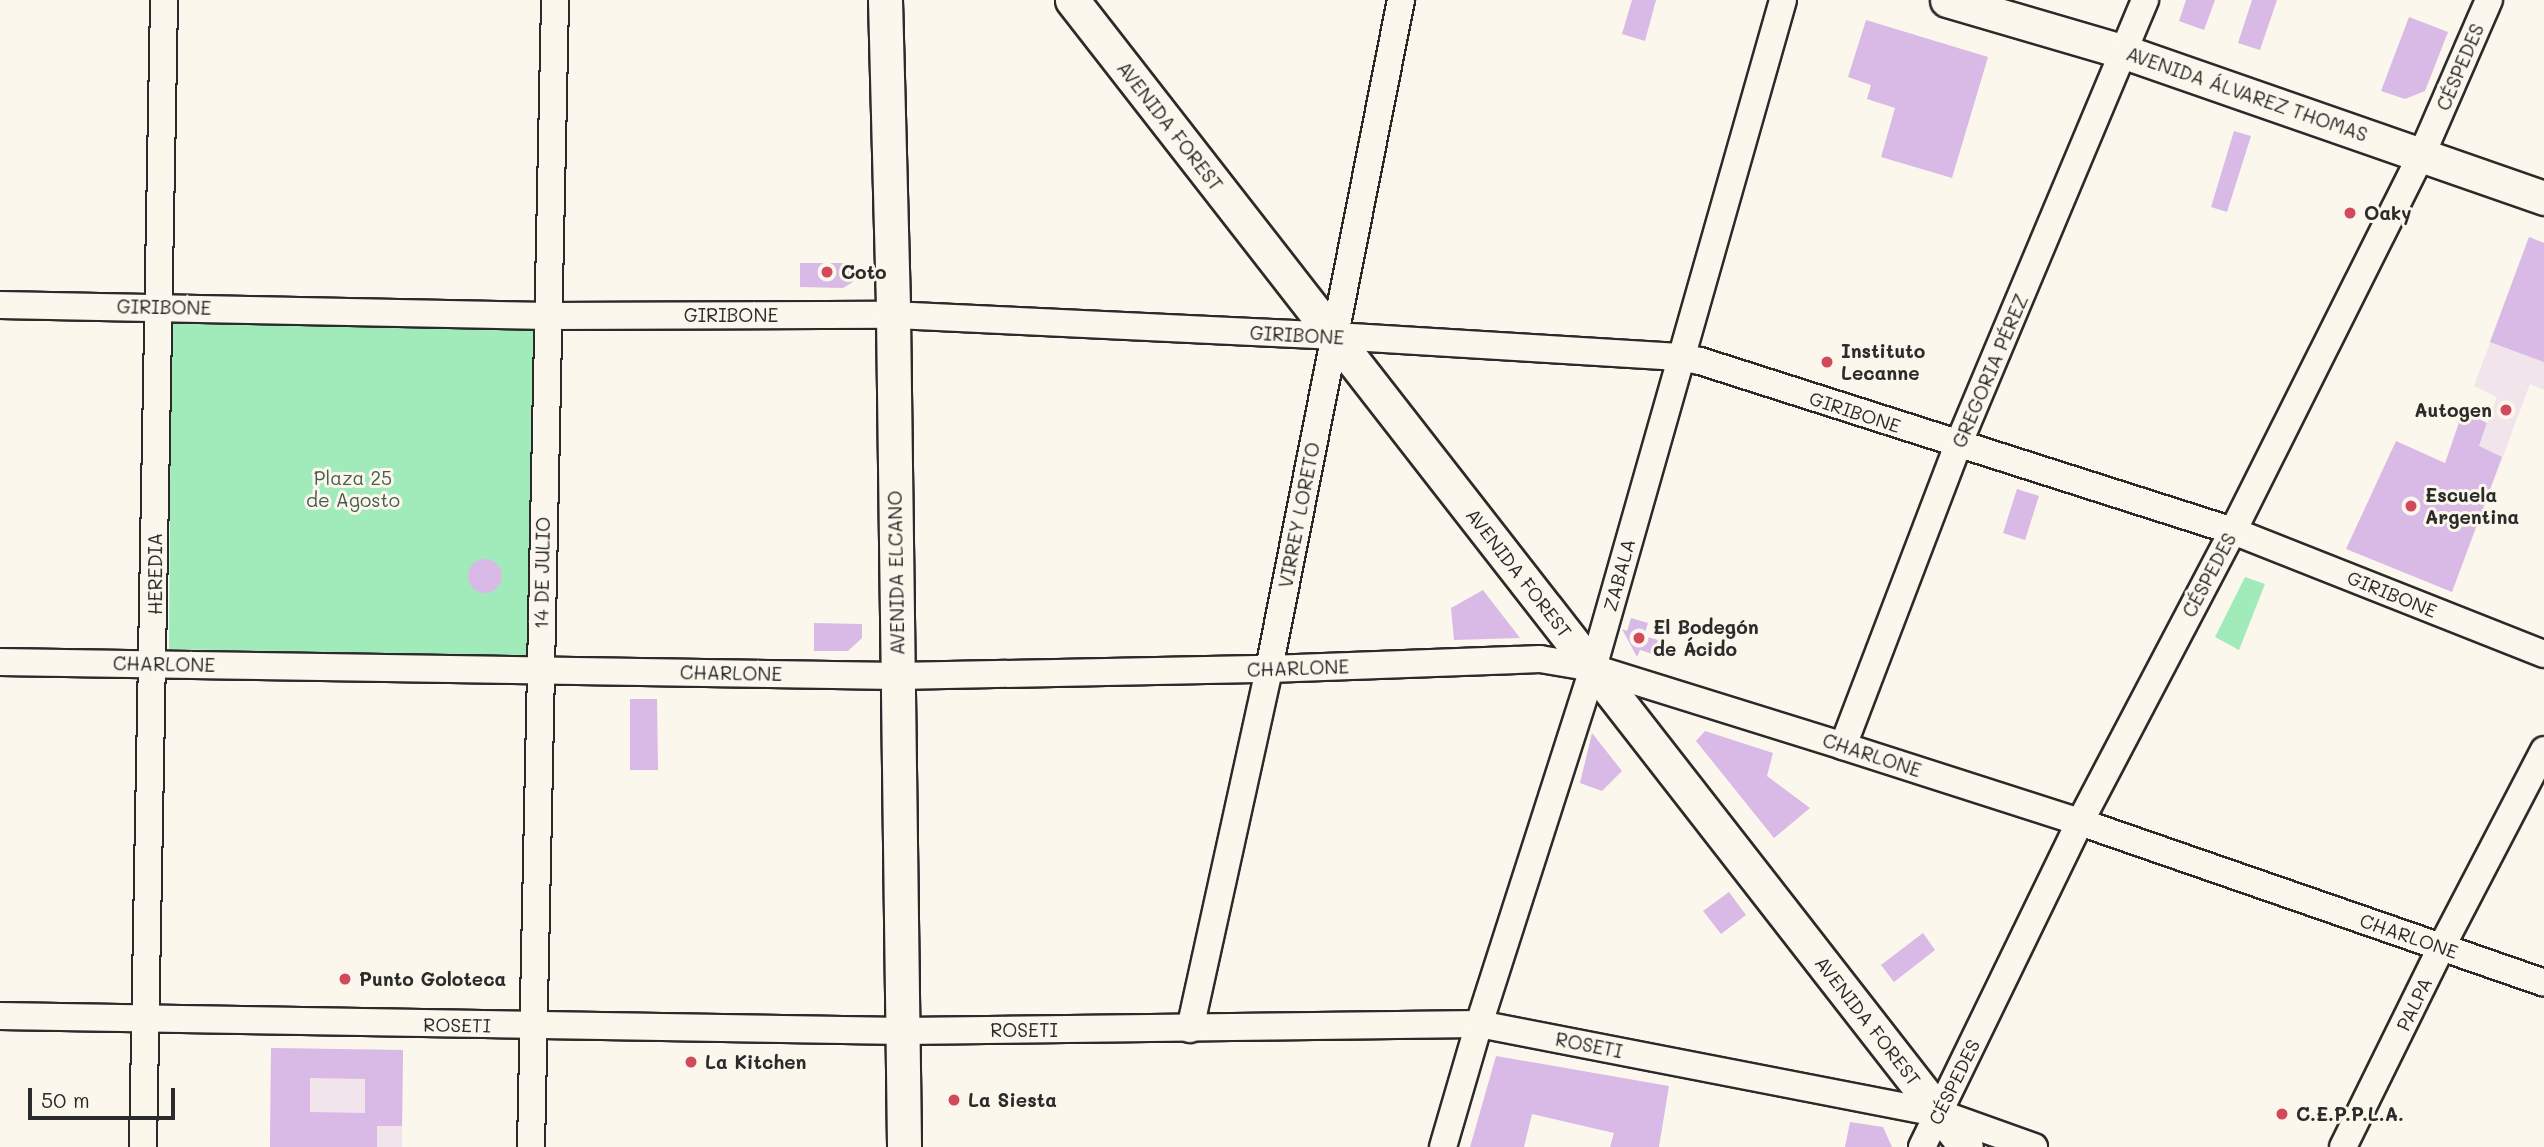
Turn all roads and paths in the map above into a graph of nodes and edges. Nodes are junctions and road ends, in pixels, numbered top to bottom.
1 (164, 0) edge
2 (555, 0) edge
3 (885, 0) edge
4 (1072, 0) edge
5 (1401, 0) edge
6 (1783, 0) edge
7 (1947, 0) edge
8 (2145, 0) edge
9 (2489, 0) edge
10 (2125, 51) junction
11 (2422, 153) junction
12 (2544, 198) edge
13 (0, 305) edge
14 (158, 307) junction
15 (893, 315) junction
16 (548, 316) junction
17 (1335, 336) junction
18 (1679, 357) junction
19 (1958, 445) junction
20 (2233, 531) junction
21 (2544, 654) edge
22 (0, 662) edge
23 (154, 664) junction
24 (1593, 668) junction
25 (1269, 669) junction
26 (540, 670) junction
27 (897, 676) junction
28 (1843, 746) junction
29 (2544, 750) edge
30 (2080, 822) junction
31 (2441, 948) junction
32 (2544, 983) edge
33 (0, 1016) edge
34 (144, 1019) junction
35 (1479, 1024) junction
36 (533, 1026) junction
37 (1190, 1029) junction
38 (903, 1031) junction
39 (1939, 1113) junction
40 (144, 1147) edge
41 (531, 1147) edge
42 (904, 1147) edge
43 (1443, 1147) edge
44 (1922, 1147) edge
45 (1966, 1147) edge
46 (2034, 1147) edge
47 (2343, 1147) edge

1 - 14 street, HEREDIA
2 - 16 street, 14 DE JULIO
3 - 15 main road, AVENIDA ELCANO
4 - 17 main road, AVENIDA FOREST
5 - 17 street, VIRREY LORETO
6 - 18 street, ZABALA
7 - 10 main road, AVENIDA ÁLVAREZ THOMAS
8 - 10 street, GREGORIA PÉREZ
9 - 11 street, CÉSPEDES
10 - 11 main road, AVENIDA ÁLVAREZ THOMAS
10 - 19 street, GREGORIA PÉREZ
11 - 12 main road, AVENIDA ÁLVAREZ THOMAS
11 - 20 street, CÉSPEDES
13 - 14 street, GIRIBONE
14 - 16 street, GIRIBONE
14 - 23 street, HEREDIA
15 - 16 street, GIRIBONE
15 - 17 street, GIRIBONE
15 - 27 main road, AVENIDA ELCANO
16 - 26 street, 14 DE JULIO
17 - 18 street, GIRIBONE
17 - 24 main road, AVENIDA FOREST
17 - 25 street, VIRREY LORETO
18 - 19 street, GIRIBONE
18 - 24 street, ZABALA
19 - 20 street, GIRIBONE
19 - 28 street, GREGORIA PÉREZ
20 - 21 street, GIRIBONE
20 - 30 street, CÉSPEDES
22 - 23 street, CHARLONE
23 - 26 street, CHARLONE
23 - 34 street, HEREDIA
24 - 25 street, CHARLONE
24 - 28 street, CHARLONE
24 - 35 street, ZABALA
24 - 39 main road, AVENIDA FOREST
25 - 27 street, CHARLONE
25 - 37 street, VIRREY LORETO
26 - 27 street, CHARLONE
26 - 36 street, 14 DE JULIO
27 - 38 main road, AVENIDA ELCANO
28 - 30 street, CHARLONE
29 - 31 street, PALPA
30 - 31 street, CHARLONE
30 - 39 street, CÉSPEDES
31 - 32 street, CHARLONE
31 - 47 street, PALPA
33 - 34 street, ROSETI
34 - 36 street, ROSETI
34 - 40 street, HEREDIA
35 - 37 street, ROSETI
35 - 39 street, ROSETI
35 - 43 street, ZABALA
36 - 38 street, ROSETI
36 - 41 street, 14 DE JULIO
37 - 38 street, ROSETI
38 - 42 main road, AVENIDA ELCANO
39 - 44 street, CÉSPEDES
39 - 45 main road, AVENIDA FOREST
39 - 46 street, ROSETI

